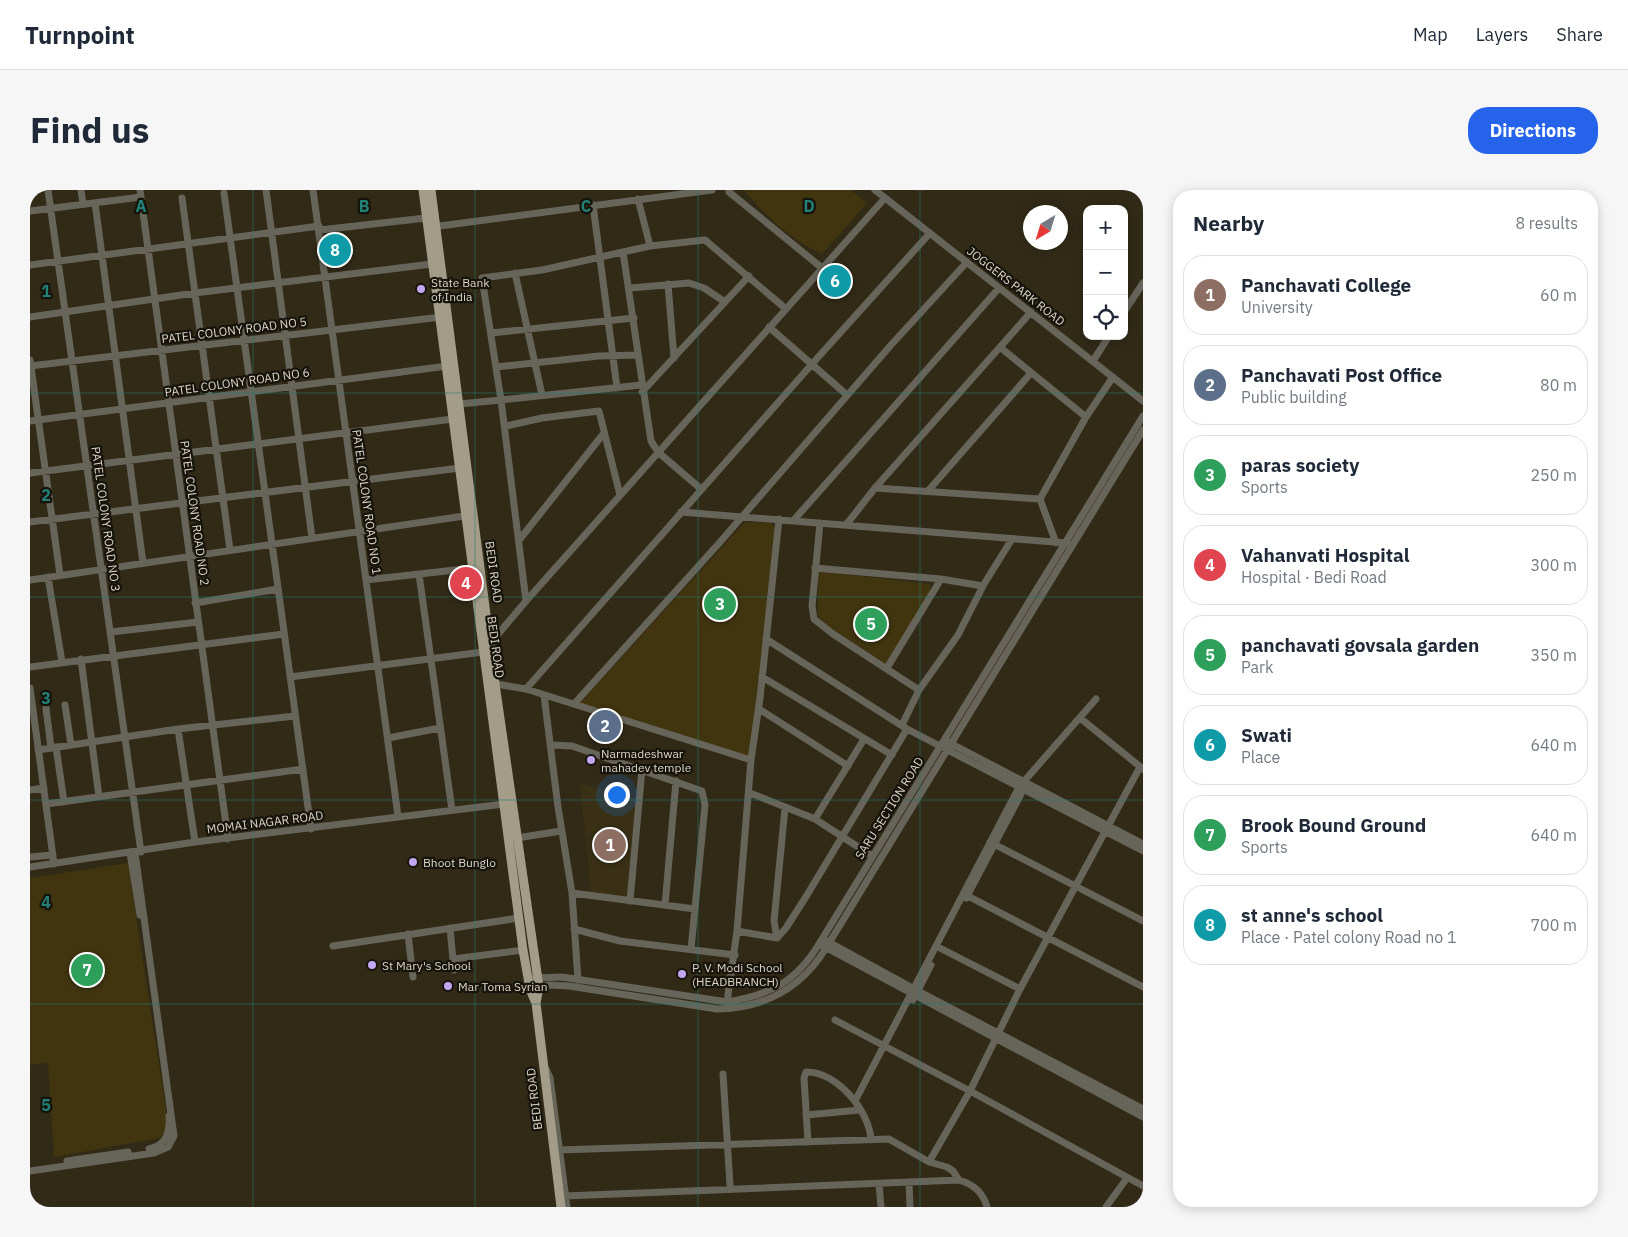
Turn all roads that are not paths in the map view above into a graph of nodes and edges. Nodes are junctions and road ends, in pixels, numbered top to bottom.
1 (48, 190) edge
2 (81, 190) edge
3 (266, 190) edge
4 (313, 190) edge
5 (423, 190) edge
6 (431, 190) edge
7 (712, 190) edge
8 (728, 191) edge
9 (878, 191) edge
10 (140, 193) edge
11 (224, 193) dead end
12 (182, 198) dead end
13 (885, 198) junction
14 (638, 199) junction
15 (95, 203) junction
16 (83, 204) junction
17 (592, 205) junction
18 (50, 208) junction
19 (30, 211) edge
20 (430, 224) junction
21 (319, 228) junction
22 (272, 233) junction
23 (930, 233) junction
24 (230, 238) junction
25 (189, 245) junction
26 (650, 246) junction
27 (149, 250) junction
28 (623, 252) junction
29 (103, 256) junction
30 (600, 256) junction
31 (58, 262) junction
32 (967, 262) junction
33 (432, 264) junction
34 (30, 265) edge
35 (822, 268) junction
36 (515, 273) junction
37 (748, 276) junction
38 (326, 277) junction
39 (279, 283) junction
40 (1143, 283) edge
41 (668, 284) junction
42 (238, 288) junction
43 (630, 288) junction
44 (999, 288) junction
45 (195, 293) junction
46 (155, 299) junction
47 (725, 302) junction
48 (108, 306) junction
49 (1128, 306) edge
50 (786, 309) junction
51 (65, 312) junction
52 (1031, 312) junction
53 (30, 317) edge
54 (441, 317) junction
55 (634, 318) junction
56 (609, 320) junction
57 (770, 327) junction
58 (527, 329) junction
59 (332, 330) junction
60 (491, 333) junction
61 (286, 335) junction
62 (245, 340) junction
63 (1106, 340) edge
64 (202, 345) junction
65 (1001, 348) junction
66 (162, 350) junction
67 (613, 355) junction
68 (638, 355) junction
69 (116, 356) junction
70 (674, 358) junction
71 (72, 361) junction
72 (1093, 361) junction
73 (534, 362) junction
74 (30, 364) edge
75 (812, 364) junction
76 (447, 366) junction
77 (496, 367) junction
78 (1031, 373) junction
79 (1113, 377) junction
80 (339, 380) junction
81 (292, 386) junction
82 (617, 388) junction
83 (642, 388) junction
84 (252, 391) junction
85 (542, 395) junction
86 (847, 395) junction
87 (210, 397) junction
88 (501, 400) junction
89 (1143, 401) edge
90 (169, 402) junction
91 (459, 404) junction
92 (122, 409) junction
93 (80, 414) junction
94 (1143, 416) edge
95 (1086, 418) junction
96 (454, 419) junction
97 (34, 421) edge
98 (506, 426) junction
99 (1143, 430) edge
100 (346, 432) junction
101 (604, 433) junction
102 (300, 438) junction
103 (258, 443) junction
104 (216, 449) junction
105 (658, 452) junction
106 (176, 454) junction
107 (130, 460) junction
108 (87, 466) junction
109 (460, 468) junction
110 (45, 471) junction
111 (30, 473) edge
112 (353, 480) junction
113 (306, 486) junction
114 (875, 488) junction
115 (701, 489) junction
116 (265, 491) junction
117 (928, 491) junction
118 (620, 495) junction
119 (223, 497) junction
120 (1040, 499) junction
121 (182, 502) junction
122 (137, 508) junction
123 (681, 512) junction
124 (94, 513) junction
125 (470, 515) junction
126 (743, 516) junction
127 (52, 519) junction
128 (779, 519) junction
129 (793, 521) junction
130 (30, 522) edge
131 (820, 523) junction
132 (846, 525) junction
133 (360, 531) junction
134 (312, 538) junction
135 (520, 539) junction
136 (1012, 539) junction
137 (1056, 543) junction
138 (272, 544) junction
139 (1068, 544) junction
140 (230, 550) junction
141 (190, 556) junction
142 (143, 563) junction
143 (473, 568) junction
144 (815, 568) junction
145 (102, 569) junction
146 (419, 574) junction
147 (60, 575) junction
148 (48, 577) junction
149 (940, 579) junction
150 (30, 580) edge
151 (366, 580) junction
152 (983, 586) junction
153 (278, 588) junction
154 (526, 601) junction
155 (196, 603) junction
156 (198, 622) junction
157 (110, 632) junction
158 (284, 634) junction
159 (766, 639) junction
160 (491, 642) junction
161 (201, 645) junction
162 (483, 652) junction
163 (114, 655) junction
164 (431, 658) junction
165 (81, 659) junction
166 (62, 662) junction
167 (378, 665) junction
168 (30, 667) edge
169 (887, 668) junction
170 (290, 677) junction
171 (762, 677) junction
172 (492, 683) junction
173 (30, 688) edge
174 (526, 690) junction
175 (920, 690) junction
176 (544, 695) junction
177 (1096, 700) dead end
178 (574, 704) junction
179 (65, 705) dead end
180 (46, 708) dead end
181 (759, 709) junction
182 (295, 716) junction
183 (1080, 718) junction
184 (212, 725) junction
185 (904, 727) junction
186 (440, 728) junction
187 (178, 729) junction
188 (125, 738) junction
189 (388, 738) junction
190 (864, 739) junction
191 (92, 743) junction
192 (551, 745) junction
193 (71, 746) junction
194 (946, 746) junction
195 (54, 748) junction
196 (38, 750) junction
197 (892, 755) junction
198 (751, 760) junction
199 (848, 766) junction
200 (1141, 768) edge
201 (303, 769) junction
202 (642, 769) junction
203 (220, 779) junction
204 (676, 781) junction
205 (185, 785) junction
206 (1023, 786) junction
207 (44, 788) junction
208 (30, 790) edge
209 (133, 792) junction
210 (750, 792) junction
211 (99, 797) junction
212 (64, 802) junction
213 (46, 804) junction
214 (504, 804) junction
215 (785, 808) junction
216 (452, 810) junction
217 (398, 816) junction
218 (815, 820) junction
219 (311, 828) junction
220 (1106, 829) junction
221 (561, 831) junction
222 (843, 837) junction
223 (517, 838) junction
224 (228, 839) junction
225 (195, 842) junction
226 (992, 843) junction
227 (1143, 844) edge
228 (1143, 851) edge
229 (136, 853) junction
230 (52, 855) junction
231 (872, 856) junction
232 (30, 857) edge
233 (54, 864) junction
234 (30, 867) edge
235 (1076, 886) junction
236 (572, 893) junction
237 (965, 895) junction
238 (630, 900) junction
239 (665, 905) junction
240 (695, 909) junction
241 (519, 918) junction
242 (1143, 921) edge
243 (450, 928) junction
244 (574, 930) junction
245 (737, 931) junction
246 (408, 934) junction
247 (1047, 937) junction
248 (777, 938) junction
249 (825, 943) junction
250 (333, 946) dead end
251 (938, 947) junction
252 (692, 949) junction
253 (523, 950) junction
254 (735, 955) junction
255 (453, 960) junction
256 (454, 970) dead end
257 (413, 977) dead end
258 (578, 980) junction
259 (534, 983) junction
260 (1143, 988) edge
261 (1020, 989) junction
262 (914, 993) junction
263 (727, 1002) junction
264 (835, 1020) dead end
265 (998, 1037) junction
266 (886, 1046) junction
267 (543, 1062) junction
268 (723, 1074) dead end
269 (970, 1091) junction
270 (857, 1106) junction
271 (1143, 1109) edge
272 (806, 1116) junction
273 (1143, 1116) edge
274 (871, 1140) junction
275 (808, 1142) junction
276 (728, 1144) junction
277 (559, 1150) junction
278 (929, 1162) junction
279 (30, 1171) edge
280 (1127, 1178) junction
281 (959, 1180) junction
282 (909, 1182) junction
283 (879, 1184) junction
284 (730, 1185) dead end
285 (1143, 1186) edge
286 (565, 1196) junction
287 (561, 1207) edge
288 (567, 1207) edge
289 (881, 1207) edge
290 (910, 1207) edge
291 (986, 1207) edge
292 (1106, 1207) edge

1 - 18 street, PATEL COLONY ROAD NO 3
2 - 16 street
3 - 22 street
4 - 21 street, PATEL COLONY ROAD NO 1
5 - 20 main road, BEDI ROAD
6 - 20 main road, BEDI ROAD
7 - 14 street
8 - 35 street
9 - 13 street, JOGGERS PARK ROAD
10 - 15 street
10 - 27 street, PATEL COLONY ROAD NO 2
11 - 24 street
12 - 25 street
13 - 23 street, JOGGERS PARK ROAD
13 - 35 street
14 - 17 street
14 - 26 street
15 - 16 street
15 - 29 street
16 - 18 street
17 - 20 street
17 - 30 street
18 - 19 street
18 - 31 street, PATEL COLONY ROAD NO 3
20 - 21 street
20 - 33 main road, BEDI ROAD
20 - 91 main road, BEDI ROAD
21 - 22 street
21 - 38 street, PATEL COLONY ROAD NO 1
22 - 24 street
22 - 39 street
23 - 32 street, JOGGERS PARK ROAD
23 - 75 street
24 - 25 street
24 - 42 street
25 - 27 street
25 - 45 street
26 - 28 street
26 - 37 street
27 - 29 street
27 - 46 street, PATEL COLONY ROAD NO 2
28 - 30 street
28 - 43 street
29 - 31 street
29 - 48 street
30 - 36 street
30 - 56 street
31 - 34 street
31 - 51 street, PATEL COLONY ROAD NO 3
32 - 44 street, JOGGERS PARK ROAD
32 - 86 street
33 - 38 street
33 - 54 main road, BEDI ROAD
35 - 50 street
36 - 58 street
36 - 60 street
37 - 47 street
37 - 50 street
38 - 39 street
38 - 59 street, PATEL COLONY ROAD NO 1
39 - 42 street
39 - 61 street
40 - 49 street
41 - 43 street
41 - 47 street
41 - 70 street
42 - 45 street
42 - 62 street
43 - 55 street
44 - 52 street, JOGGERS PARK ROAD
44 - 129 street
45 - 46 street
45 - 64 street
46 - 48 street
46 - 66 street, PATEL COLONY ROAD NO 2
47 - 70 street
48 - 51 street
48 - 69 street
50 - 57 street
51 - 53 street
51 - 71 street, PATEL COLONY ROAD NO 3
52 - 65 street
52 - 72 street, JOGGERS PARK ROAD
54 - 59 street, PATEL COLONY ROAD NO 5
54 - 76 main road, BEDI ROAD
55 - 56 street
55 - 68 street
56 - 58 street
56 - 67 street
57 - 75 street
57 - 105 street
58 - 60 street
58 - 73 street
59 - 61 street, PATEL COLONY ROAD NO 5
59 - 80 street, PATEL COLONY ROAD NO 1
60 - 77 street
61 - 62 street, PATEL COLONY ROAD NO 5
61 - 81 street
62 - 64 street, PATEL COLONY ROAD NO 5
62 - 84 street
63 - 72 street
64 - 66 street, PATEL COLONY ROAD NO 5
64 - 87 street
65 - 78 street
65 - 114 street
66 - 69 street, PATEL COLONY ROAD NO 5
66 - 90 street, PATEL COLONY ROAD NO 2
67 - 68 street
67 - 73 street
67 - 82 street
68 - 83 street
69 - 71 street, PATEL COLONY ROAD NO 5
69 - 92 street
70 - 83 street
71 - 74 street, PATEL COLONY ROAD NO 5
71 - 93 street, PATEL COLONY ROAD NO 3
72 - 79 street, JOGGERS PARK ROAD
73 - 77 street
73 - 85 street
74 - 97 street
75 - 86 street
75 - 115 street
76 - 80 street, PATEL COLONY ROAD NO 6
76 - 96 main road, BEDI ROAD
77 - 88 street
78 - 95 street
78 - 117 street
79 - 89 street, JOGGERS PARK ROAD
79 - 95 street
80 - 81 street, PATEL COLONY ROAD NO 6
80 - 100 street, PATEL COLONY ROAD NO 1
81 - 84 street, PATEL COLONY ROAD NO 6
81 - 102 street
82 - 83 street
82 - 85 street
83 - 105 street
84 - 87 street, PATEL COLONY ROAD NO 6
84 - 103 street
85 - 88 street
86 - 126 street
87 - 90 street, PATEL COLONY ROAD NO 6
87 - 104 street
88 - 91 street
88 - 98 street
90 - 92 street, PATEL COLONY ROAD NO 6
90 - 106 street, PATEL COLONY ROAD NO 2
91 - 125 main road, BEDI ROAD
92 - 93 street, PATEL COLONY ROAD NO 6
92 - 107 street
93 - 97 street, PATEL COLONY ROAD NO 6
93 - 108 street, PATEL COLONY ROAD NO 3
94 - 139 street, SARU SECTION ROAD
95 - 120 street
96 - 100 street
96 - 109 main road, BEDI ROAD
97 - 110 street
98 - 101 street
98 - 135 street
99 - 139 street, SARU SECTION ROAD
100 - 102 street
100 - 112 street, PATEL COLONY ROAD NO 1
101 - 118 street
101 - 135 street
102 - 103 street
102 - 113 street
103 - 104 street
103 - 116 street
104 - 106 street
104 - 119 street
105 - 115 street
105 - 118 street
106 - 107 street
106 - 121 street, PATEL COLONY ROAD NO 2
107 - 108 street
107 - 122 street
108 - 110 street
108 - 124 street, PATEL COLONY ROAD NO 3
109 - 112 street
109 - 125 main road, BEDI ROAD
110 - 111 street
110 - 127 street
112 - 113 street
112 - 133 street, PATEL COLONY ROAD NO 1
113 - 116 street
113 - 134 street
114 - 117 street
114 - 132 street
115 - 123 street
116 - 119 street
116 - 138 street
117 - 120 street
118 - 154 street
119 - 121 street
119 - 140 street
120 - 137 street
121 - 122 street
121 - 141 street, PATEL COLONY ROAD NO 2
122 - 124 street
122 - 142 street
123 - 126 street
123 - 174 street
124 - 127 street
124 - 145 street, PATEL COLONY ROAD NO 3
125 - 133 street
125 - 143 main road, BEDI ROAD
125 - 160 main road, BEDI ROAD
126 - 128 street
126 - 178 street
127 - 130 street
127 - 147 street
128 - 129 street
128 - 159 street
129 - 131 street
131 - 132 street
131 - 144 street
132 - 136 street
133 - 134 street
133 - 151 street, PATEL COLONY ROAD NO 1
134 - 138 street
135 - 154 street
136 - 137 street
136 - 152 street
137 - 139 street
138 - 140 street
138 - 153 street
139 - 194 street, SARU SECTION ROAD
140 - 141 street
141 - 142 street
141 - 155 street, PATEL COLONY ROAD NO 2
142 - 145 street
143 - 146 street
143 - 162 main road, BEDI ROAD
144 - 149 street
144 - 169 street
145 - 147 street
145 - 157 street, PATEL COLONY ROAD NO 3
146 - 151 street
146 - 164 street
147 - 148 street
148 - 150 street
148 - 166 street
149 - 152 street
149 - 169 street
151 - 167 street, PATEL COLONY ROAD NO 1
152 - 175 street
153 - 155 street
153 - 158 street
154 - 160 street
155 - 156 street, PATEL COLONY ROAD NO 2
156 - 157 street
156 - 161 street, PATEL COLONY ROAD NO 2
157 - 163 street, PATEL COLONY ROAD NO 3
158 - 161 street
158 - 170 street
159 - 171 street
159 - 185 street
160 - 162 street
160 - 172 main road, BEDI ROAD
161 - 163 street
161 - 184 street, PATEL COLONY ROAD NO 2
162 - 164 street
162 - 172 main road, BEDI ROAD
163 - 165 street
163 - 188 street, PATEL COLONY ROAD NO 3
164 - 167 street
164 - 186 street
165 - 166 street
165 - 191 street
166 - 168 street
167 - 170 street
167 - 189 street, PATEL COLONY ROAD NO 1
169 - 175 street
170 - 182 street
171 - 181 street
171 - 190 street
172 - 174 street
172 - 214 main road, BEDI ROAD
172 - 223 main road, BEDI ROAD
173 - 196 street
174 - 176 street
175 - 185 street
176 - 178 street
176 - 192 street
177 - 183 street
178 - 198 street
179 - 193 street
180 - 195 street
181 - 198 street
181 - 199 street
182 - 184 street
182 - 201 street
183 - 200 street
183 - 206 street
184 - 187 street
184 - 203 street, PATEL COLONY ROAD NO 2
185 - 194 street
185 - 197 street
186 - 189 street
186 - 216 street
187 - 188 street
187 - 205 street
188 - 191 street
188 - 209 street, PATEL COLONY ROAD NO 3
189 - 217 street, PATEL COLONY ROAD NO 1
190 - 197 street
190 - 199 street
191 - 193 street
191 - 211 street
192 - 202 street
192 - 221 street
193 - 195 street
194 - 206 street
194 - 231 street, SARU SECTION ROAD
194 - 249 street, SARU SECTION ROAD
195 - 196 street
195 - 212 street
196 - 207 street
197 - 222 street
198 - 210 street
199 - 218 street
200 - 220 street
201 - 203 street
201 - 219 street
202 - 204 street
202 - 238 street
203 - 205 street
203 - 224 street, PATEL COLONY ROAD NO 2
204 - 239 street
204 - 240 street
205 - 209 street
205 - 225 street
206 - 220 street
206 - 226 street
207 - 208 street
207 - 213 street
209 - 211 street
209 - 229 street, PATEL COLONY ROAD NO 3
210 - 215 street
210 - 245 street
211 - 212 street
212 - 213 street
213 - 230 street
214 - 216 street, MOMAI NAGAR ROAD
214 - 241 main road, BEDI ROAD
215 - 218 street
215 - 248 street
216 - 217 street, MOMAI NAGAR ROAD
217 - 219 street, MOMAI NAGAR ROAD
218 - 222 street
219 - 224 street, MOMAI NAGAR ROAD
220 - 227 street
220 - 228 street
220 - 235 street
221 - 223 street
221 - 236 street
222 - 231 street
222 - 248 street
223 - 259 main road, BEDI ROAD
224 - 225 street, MOMAI NAGAR ROAD
225 - 229 street, MOMAI NAGAR ROAD
226 - 235 street
226 - 237 street
229 - 233 street, MOMAI NAGAR ROAD
229 - 279 street, PATEL COLONY ROAD NO 3
230 - 232 street
230 - 233 street
231 - 249 street, SARU SECTION ROAD
233 - 234 street, MOMAI NAGAR ROAD
235 - 242 street
235 - 247 street
236 - 238 street
236 - 244 street
237 - 247 street
237 - 251 street
238 - 239 street
239 - 240 street
240 - 252 street
241 - 243 street
241 - 253 main road, BEDI ROAD
243 - 246 street
243 - 255 street
244 - 252 street
244 - 258 street
245 - 248 street
245 - 254 street
246 - 250 street
246 - 257 street
247 - 260 street
247 - 261 street
249 - 259 street, SARU SECTION ROAD
249 - 262 street
249 - 263 street, SARU SECTION ROAD
251 - 261 street
251 - 262 street
252 - 254 street
253 - 255 street
253 - 259 main road, BEDI ROAD
254 - 263 street
255 - 256 street
258 - 259 street, SARU SECTION ROAD
258 - 263 street, SARU SECTION ROAD
259 - 267 main road, BEDI ROAD
261 - 265 street
262 - 265 street
262 - 266 street
264 - 266 street
265 - 269 street
265 - 271 street
265 - 273 street
266 - 269 street
266 - 270 street
267 - 277 street
267 - 287 main road, BEDI ROAD
268 - 276 street
269 - 278 street
269 - 280 street
270 - 272 street
270 - 272 street
270 - 274 street
272 - 275 street
274 - 275 street
274 - 278 street
275 - 276 street
276 - 277 street
276 - 284 street
277 - 286 street
278 - 281 street
280 - 285 street
280 - 292 street
281 - 282 street
281 - 291 street
282 - 283 street
282 - 290 street
283 - 286 street
283 - 289 street
286 - 288 street

